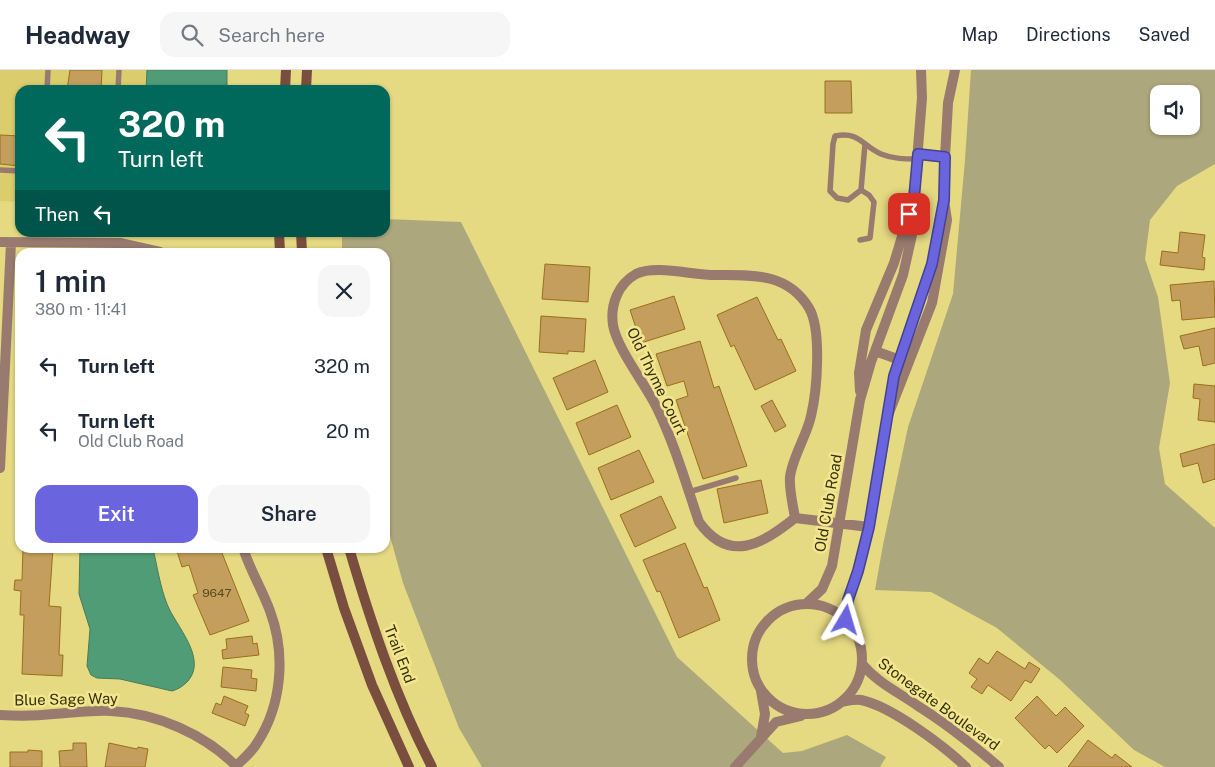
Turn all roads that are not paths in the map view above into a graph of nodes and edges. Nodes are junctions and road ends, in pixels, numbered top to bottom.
1 (48, 70) edge
2 (119, 70) edge
3 (286, 70) edge
4 (307, 70) edge
5 (921, 70) edge
6 (955, 70) edge
7 (47, 85) edge
8 (118, 85) edge
9 (285, 85) edge
10 (306, 85) edge
11 (865, 144) junction
12 (917, 157) junction
13 (945, 157) junction
14 (0, 170) edge
15 (15, 171) edge
16 (861, 190) junction
17 (914, 198) junction
18 (944, 200) junction
19 (860, 240) dead end
20 (0, 242) edge
21 (11, 243) junction
22 (142, 248) edge
23 (875, 351) junction
24 (900, 360) junction
25 (860, 400) junction
26 (887, 418) junction
27 (0, 468) edge
28 (736, 478) dead end
29 (689, 492) junction
30 (795, 518) junction
31 (840, 522) junction
32 (869, 527) junction
33 (245, 553) edge
34 (328, 553) edge
35 (351, 553) edge
36 (807, 603) junction
37 (846, 620) junction
38 (862, 664) junction
39 (761, 690) junction
40 (841, 702) junction
41 (808, 714) junction
42 (0, 715) edge
43 (940, 721) junction
44 (929, 736) junction
45 (761, 737) junction
46 (237, 766) edge
47 (409, 767) edge
48 (432, 767) edge
49 (735, 767) edge
50 (966, 767) edge
51 (999, 767) edge

1 - 7 lane
2 - 8 lane
3 - 9 street
4 - 10 street
5 - 12 street, Old Club Road
6 - 13 street
11 - 12 lane
11 - 16 lane
11 - 16 lane
12 - 13 street
12 - 17 street, Old Club Road
13 - 18 street
14 - 15 lane
16 - 19 lane
17 - 23 street, Old Club Road
17 - 25 street, Old Club Road
18 - 24 street
18 - 26 street
20 - 21 street
21 - 22 street
21 - 27 street
23 - 24 street
23 - 25 street, Old Club Road
24 - 26 street
25 - 31 street, Old Club Road
26 - 32 street
28 - 29 lane
29 - 30 street, Old Thyme Court
29 - 30 street, Old Thyme Court
30 - 31 street
31 - 32 street
31 - 36 street, Old Club Road
32 - 37 street
33 - 46 street
34 - 47 street
35 - 48 street, Trail End
36 - 37 street
36 - 39 street
37 - 38 street
38 - 40 street
38 - 43 street, Stonegate Boulevard
39 - 41 street
39 - 45 street
40 - 41 street
40 - 44 street
41 - 45 street
42 - 46 street, Blue Sage Way
43 - 44 street
43 - 51 street, Stonegate Boulevard
44 - 50 street
45 - 49 street

